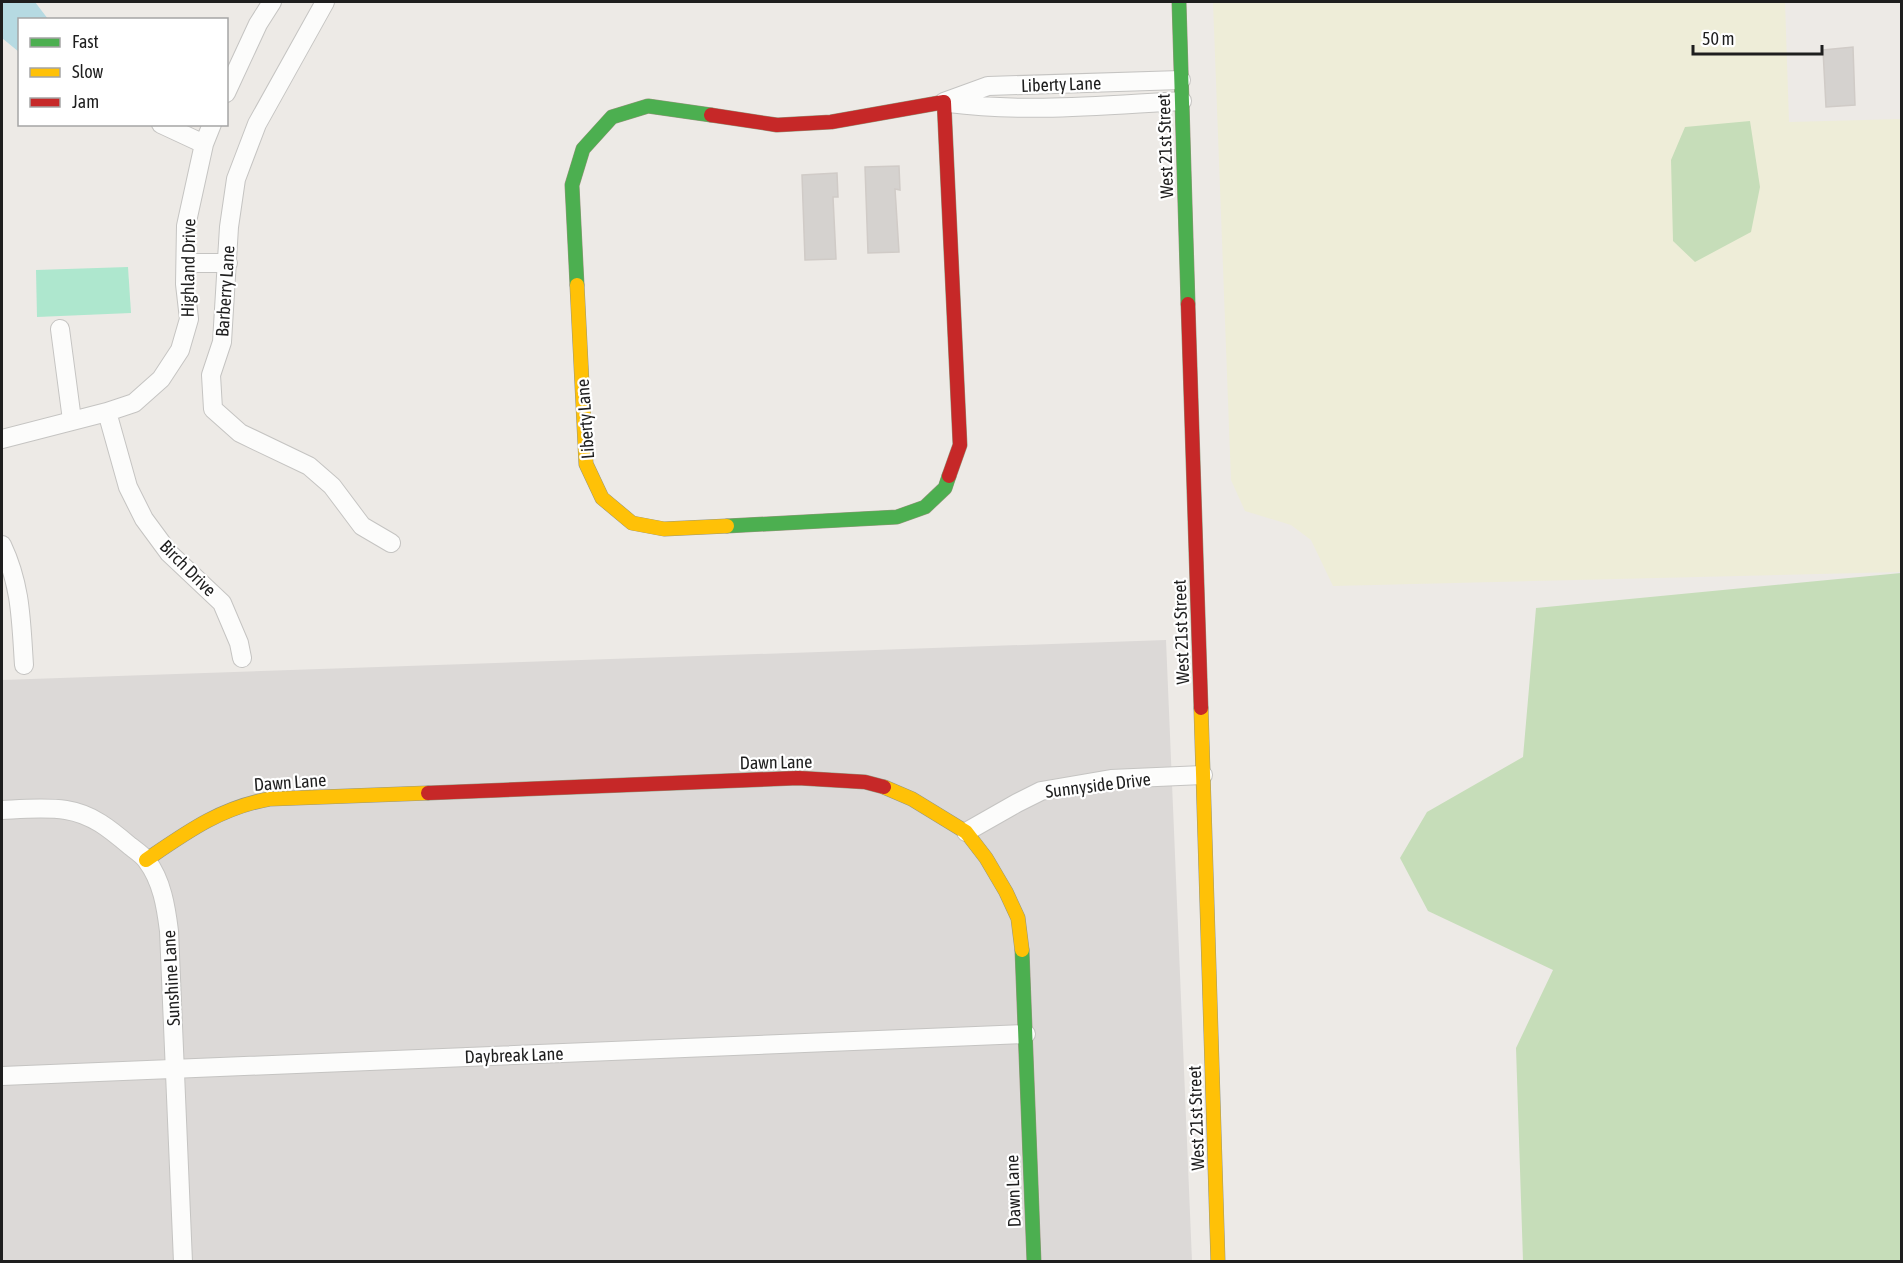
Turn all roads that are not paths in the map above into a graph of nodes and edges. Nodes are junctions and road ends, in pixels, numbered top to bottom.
1 (257, 2) edge
2 (272, 2) edge
3 (325, 2) edge
4 (1179, 2) edge
5 (258, 24) junction
6 (1181, 80) junction
7 (228, 89) edge
8 (1182, 101) junction
9 (944, 102) junction
10 (165, 126) edge
11 (211, 126) edge
12 (204, 144) junction
13 (186, 263) junction
14 (228, 263) junction
15 (60, 329) dead end
16 (107, 412) junction
17 (72, 420) junction
18 (2, 439) edge
19 (391, 543) dead end
20 (2, 545) edge
21 (242, 658) dead end
22 (24, 664) dead end
23 (1203, 775) junction
24 (2, 810) edge
25 (966, 832) junction
26 (146, 860) junction
27 (1026, 1034) junction
28 (175, 1069) junction
29 (2, 1076) edge
30 (183, 1262) edge
31 (1034, 1262) edge
32 (1218, 1262) edge

1 - 5 street
2 - 5 street
3 - 14 street, Barberry Lane
4 - 6 street, West 21st Street
5 - 7 street
6 - 8 street, West 21st Street
6 - 9 street, Liberty Lane
8 - 9 street, Liberty Lane
8 - 23 street, West 21st Street
9 - 9 street, Liberty Lane
10 - 12 street
11 - 12 street, Highland Drive
12 - 13 street, Highland Drive
13 - 14 street
13 - 16 street, Highland Drive
14 - 19 street, Barberry Lane
15 - 17 street
16 - 17 street, Highland Drive
16 - 21 street, Birch Drive
17 - 18 street, Highland Drive
20 - 22 street
23 - 25 street, Sunnyside Drive
23 - 32 street, West 21st Street
24 - 26 street, Sunshine Lane
25 - 26 street, Dawn Lane
25 - 27 street, Dawn Lane
26 - 28 street, Sunshine Lane
27 - 28 street, Daybreak Lane
27 - 31 street, Dawn Lane
28 - 29 street, Daybreak Lane
28 - 30 street, Sunshine Lane

